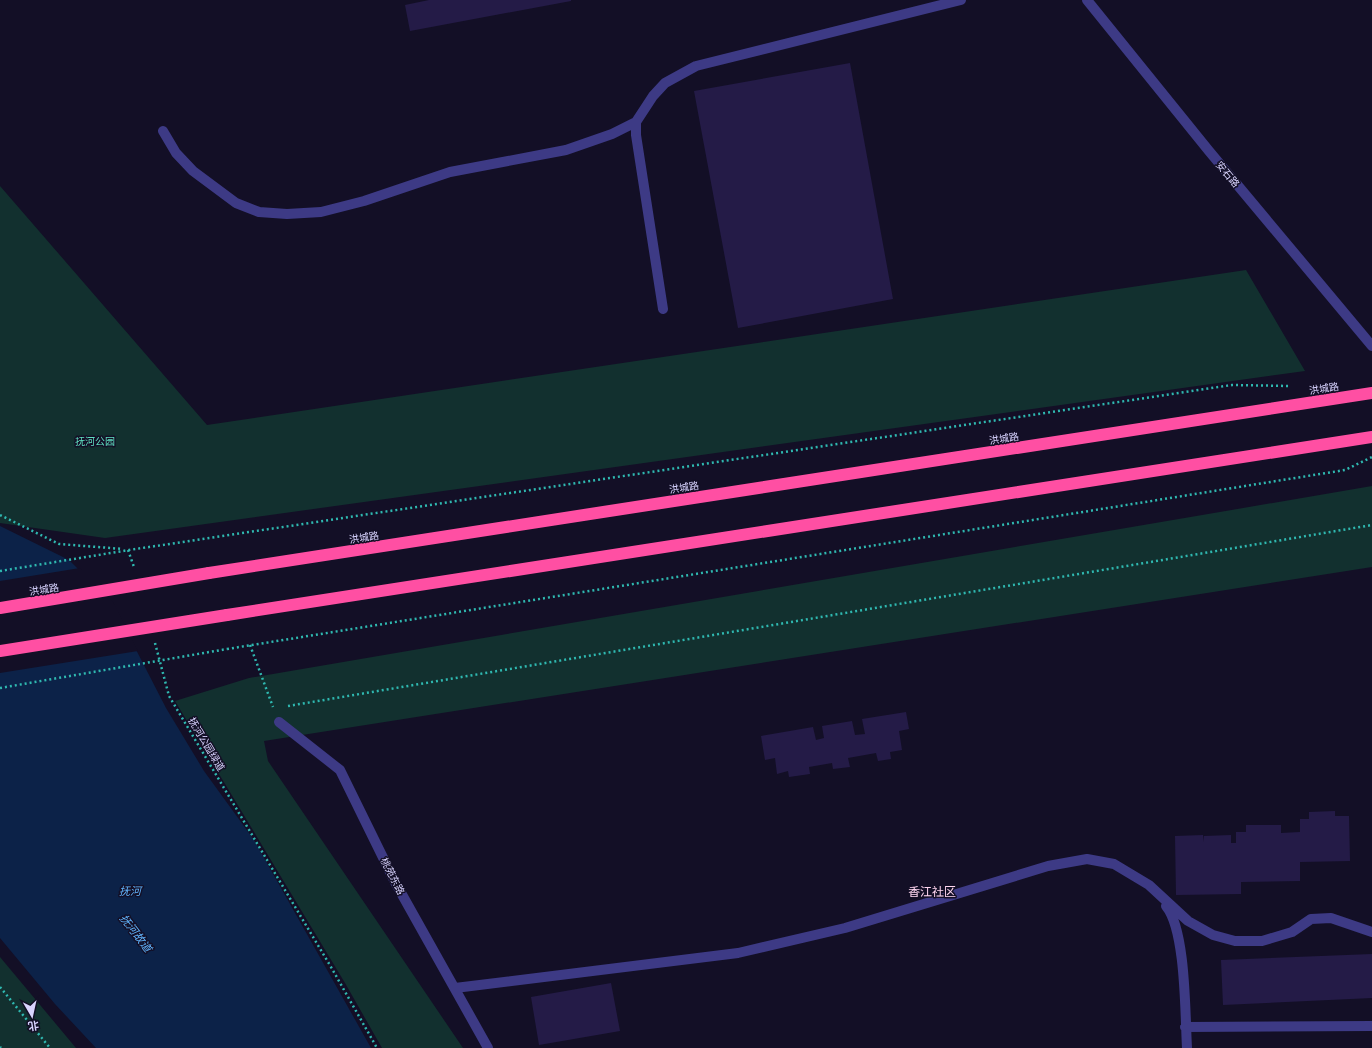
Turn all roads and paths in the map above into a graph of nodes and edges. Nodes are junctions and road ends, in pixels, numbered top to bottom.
1 (961, 0) edge
2 (1087, 0) edge
3 (636, 122) junction
4 (163, 132) dead end
5 (663, 309) dead end
6 (1372, 346) edge
7 (1294, 386) dead end
8 (1372, 393) edge
9 (1372, 437) edge
10 (1372, 457) edge
11 (0, 515) edge
12 (1372, 525) edge
13 (129, 550) junction
14 (0, 571) edge
15 (136, 573) dead end
16 (0, 608) edge
17 (154, 642) dead end
18 (250, 645) junction
19 (0, 651) edge
20 (0, 688) edge
21 (274, 709) junction
22 (279, 722) joint
23 (1149, 885) junction
24 (1372, 932) edge
25 (0, 986) edge
26 (455, 988) junction
27 (1372, 1026) edge
28 (1186, 1027) junction
29 (50, 1048) edge
30 (377, 1048) edge
31 (488, 1048) edge
32 (1187, 1048) edge

1 - 3 street
2 - 6 street, 安石路
3 - 4 street
3 - 5 street
7 - 13 path
8 - 16 highway, 洪城路, bridge
9 - 19 highway, bridge
10 - 18 path
11 - 13 path
12 - 21 path
13 - 14 path
13 - 15 path
17 - 30 path, 抚河公园绿道
18 - 20 path, bridge
18 - 21 path
21 - 22 path
22 - 26 street, 桃苑东路
23 - 24 street
23 - 26 street
23 - 28 street
25 - 29 path
26 - 31 street, 桃苑东路
27 - 28 street
28 - 32 street

